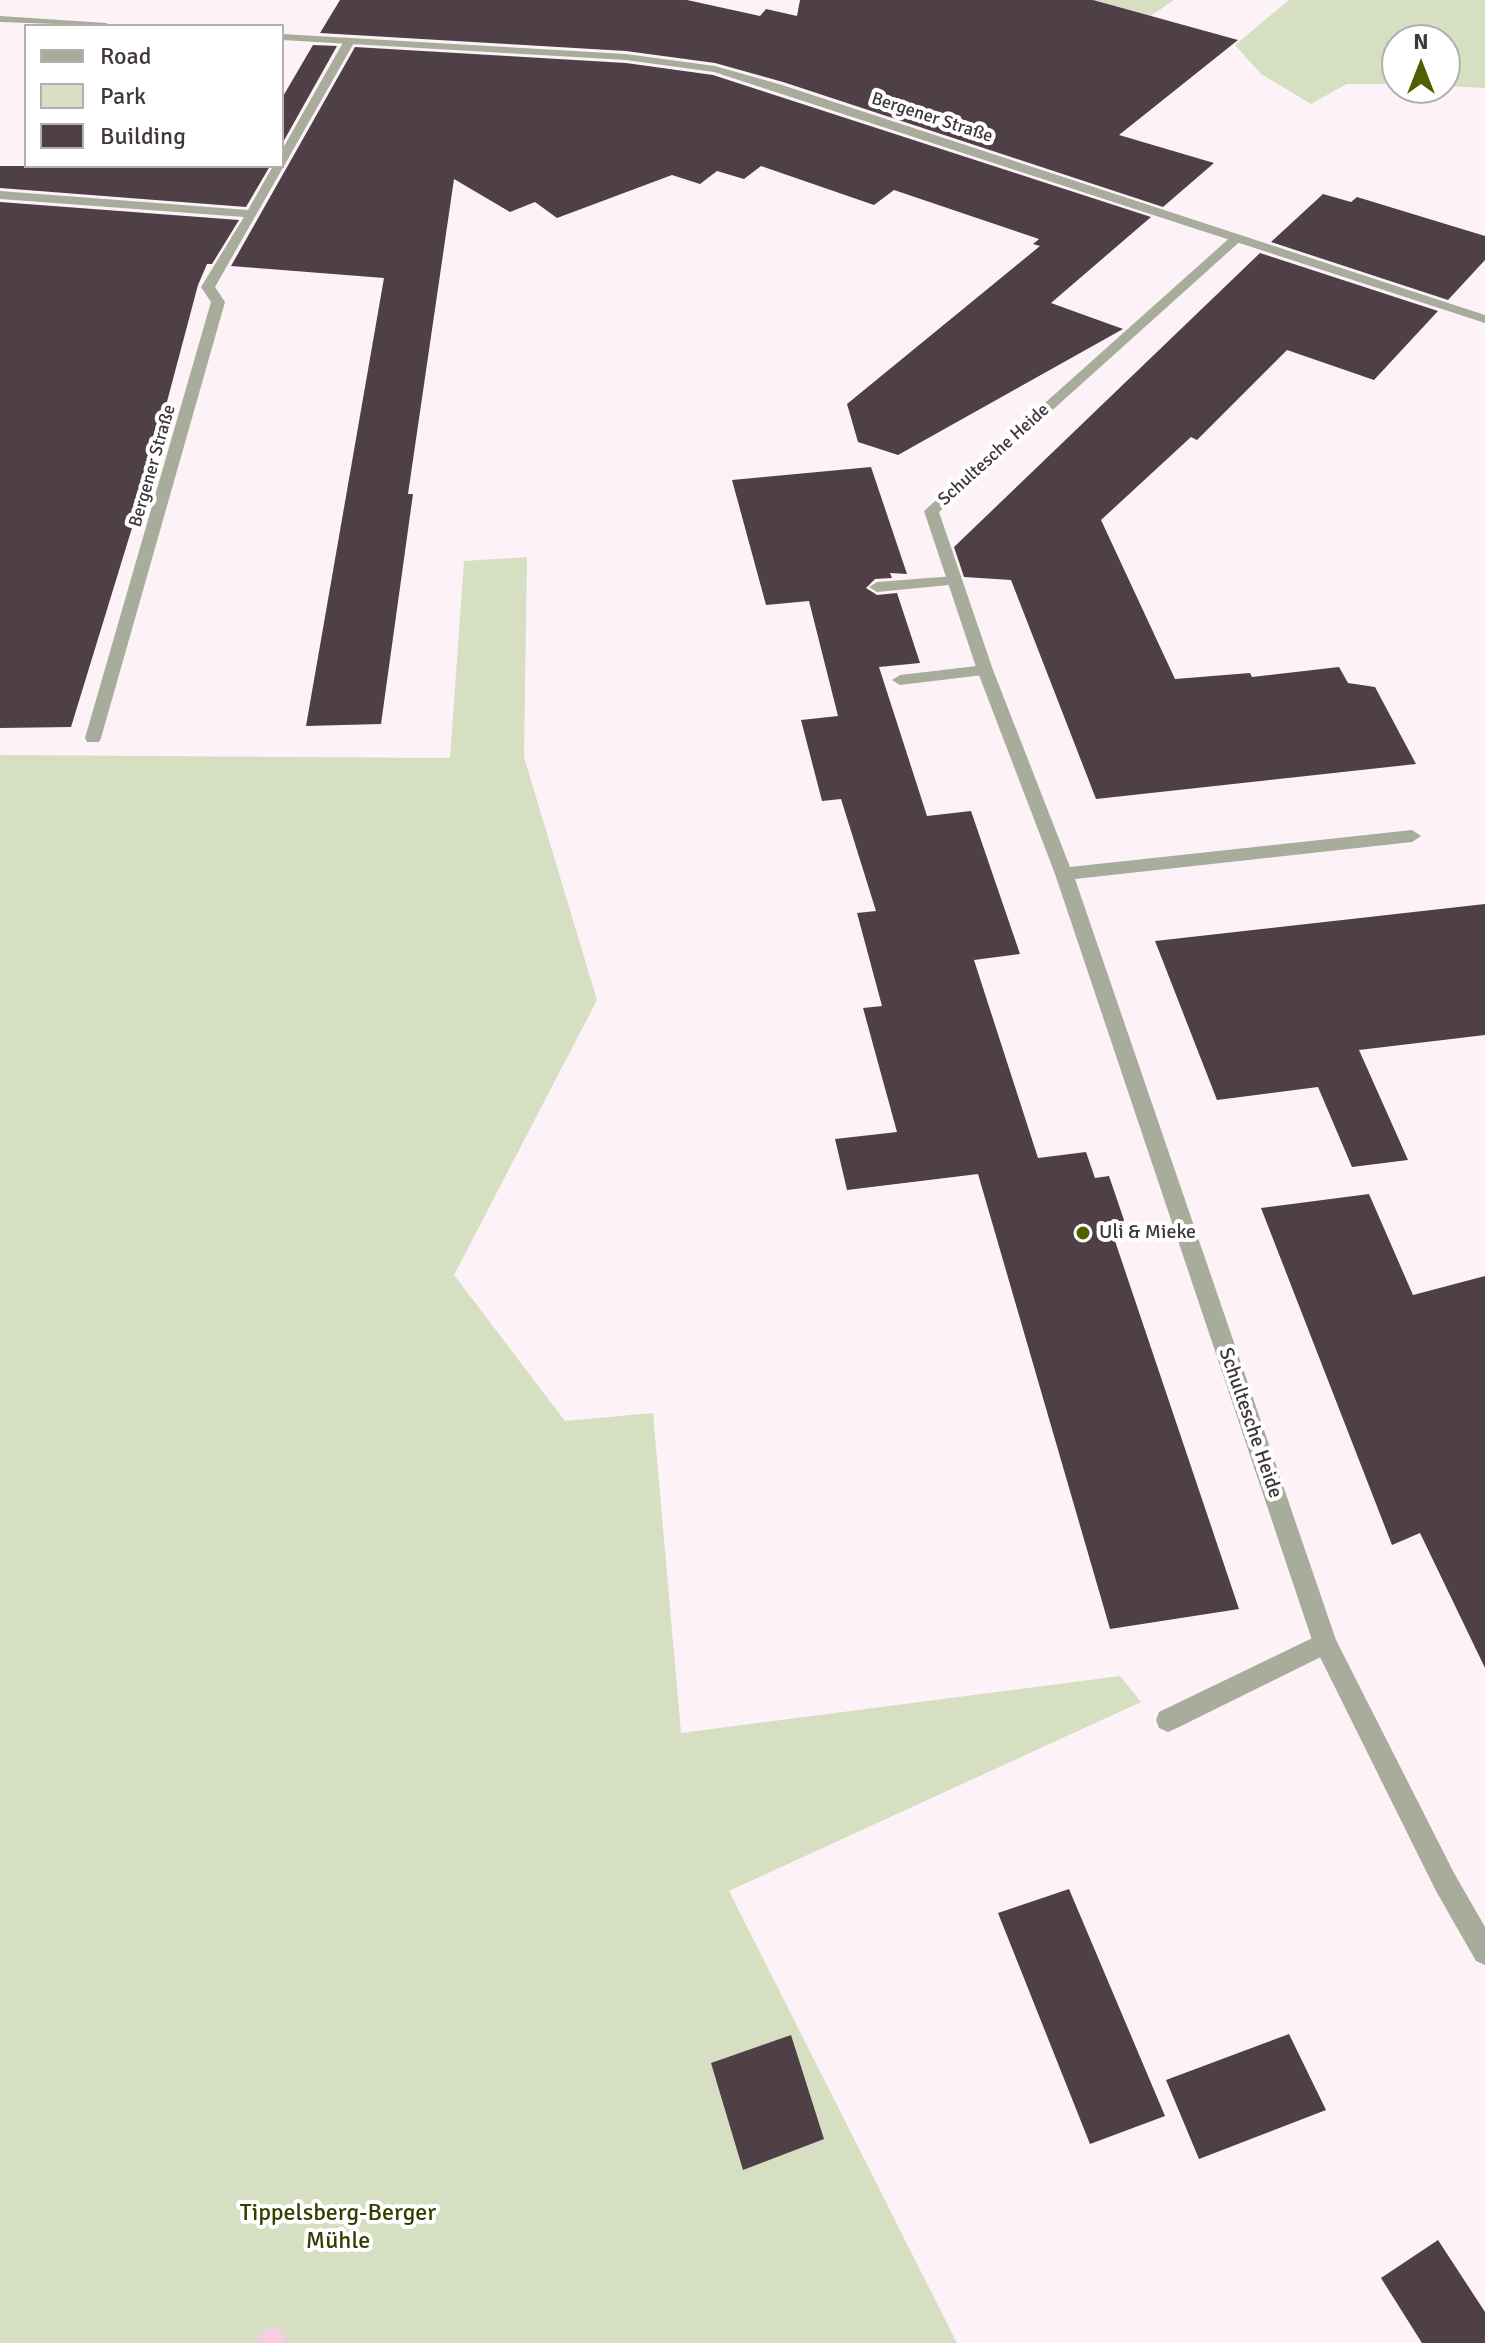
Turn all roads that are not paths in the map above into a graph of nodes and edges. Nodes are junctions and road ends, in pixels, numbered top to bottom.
1 (0, 19) edge
2 (76, 24) edge
3 (284, 37) edge
4 (349, 41) junction
5 (284, 159) edge
6 (279, 168) edge
7 (0, 195) edge
8 (252, 214) junction
9 (1239, 237) junction
10 (1485, 319) edge
11 (954, 581) junction
12 (877, 587) dead end
13 (985, 670) junction
14 (900, 680) dead end
15 (93, 738) dead end
16 (1412, 836) dead end
17 (1064, 874) junction
18 (1325, 1643) junction
19 (1168, 1720) dead end
20 (1485, 1952) edge

1 - 2 street
3 - 4 street, Bergener Straße
4 - 5 street, Bergener Straße
4 - 9 street, Bergener Straße
6 - 8 street, Bergener Straße
7 - 8 street
8 - 15 street, Bergener Straße
9 - 10 street, Bergener Straße
9 - 11 street, Schultesche Heide
11 - 12 street
11 - 13 street, Schultesche Heide
13 - 14 street
13 - 17 street, Schultesche Heide
16 - 17 street
17 - 18 street, Schultesche Heide
18 - 19 street
18 - 20 street, Schultesche Heide

